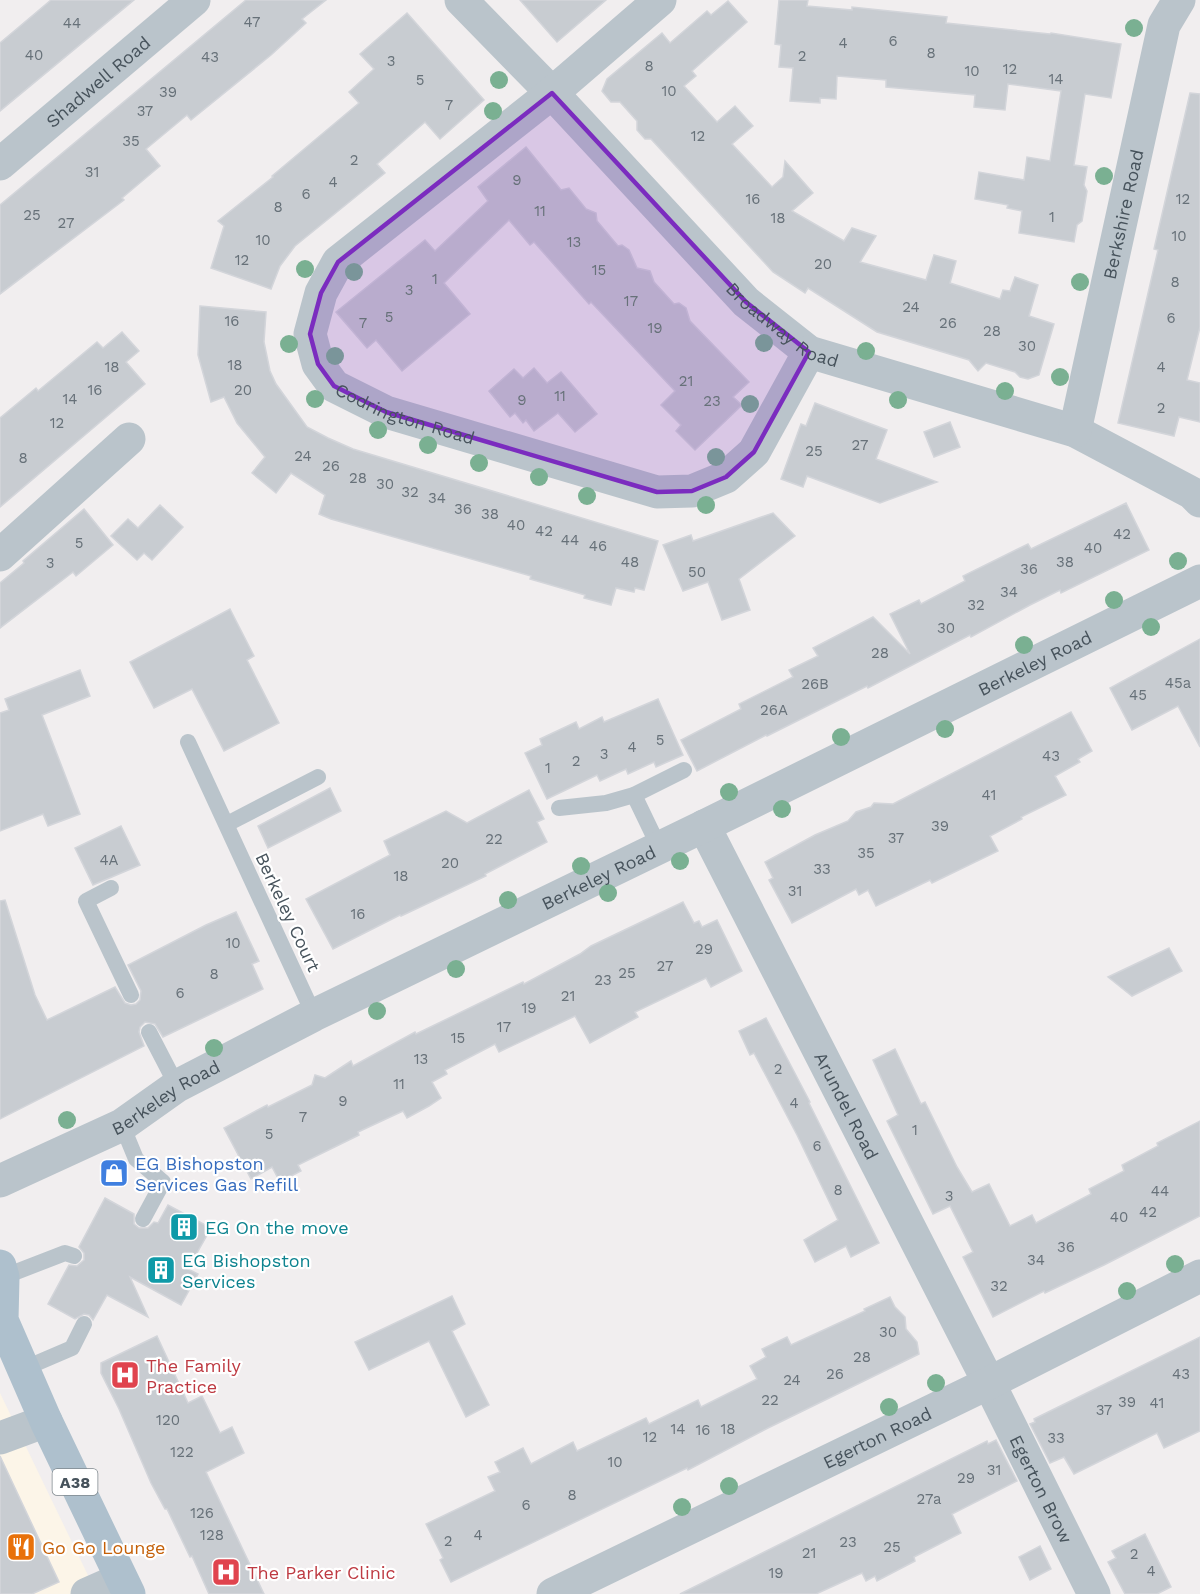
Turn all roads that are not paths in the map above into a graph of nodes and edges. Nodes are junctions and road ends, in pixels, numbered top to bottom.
1 (194, 0) edge
2 (461, 0) edge
3 (660, 0) edge
4 (1176, 1) edge
5 (552, 93) junction
6 (0, 164) edge
7 (809, 352) junction
8 (1075, 431) junction
9 (129, 439) dead end
10 (1200, 501) edge
11 (0, 555) edge
12 (1200, 581) edge
13 (188, 742) dead end
14 (684, 770) dead end
15 (318, 777) dead end
16 (634, 795) junction
17 (559, 808) dead end
18 (227, 824) junction
19 (704, 826) junction
20 (659, 847) junction
21 (111, 888) dead end
22 (130, 995) dead end
23 (314, 1015) junction
24 (149, 1032) dead end
25 (177, 1086) junction
26 (122, 1125) junction
27 (0, 1181) edge
28 (143, 1219) dead end
29 (74, 1256) dead end
30 (2, 1271) edge
31 (1200, 1276) edge
32 (1, 1320) edge
33 (84, 1324) dead end
34 (23, 1370) junction
35 (989, 1383) junction
36 (46, 1421) junction
37 (0, 1438) edge
38 (125, 1587) edge
39 (87, 1594) edge
40 (553, 1594) edge
41 (1094, 1594) edge

1 - 6 street, Shadwell Road
2 - 5 street, Broadway Road
3 - 5 street, Codrington Road
4 - 8 street, Berkshire Road
5 - 7 street, Broadway Road
5 - 7 street, Codrington Road
7 - 8 street, Broadway Road
8 - 10 street, Broadway Road
9 - 11 street
12 - 19 street, Berkeley Road
13 - 18 lane, Berkeley Court
14 - 16 lane
15 - 18 lane
16 - 17 lane
16 - 20 lane
18 - 23 lane, Berkeley Court
19 - 20 street, Berkeley Road
19 - 35 street, Arundel Road
20 - 23 street, Berkeley Road
21 - 22 lane
23 - 25 street, Berkeley Road
24 - 25 lane
25 - 26 street, Berkeley Road
26 - 27 street, Berkeley Road
26 - 28 lane
29 - 30 lane
30 - 32 main road, A38
31 - 35 street, Egerton Road
32 - 34 main road, A38
33 - 34 lane
34 - 36 main road, A38
35 - 40 street, Egerton Road
35 - 41 street, Egerton Brow
36 - 37 street
36 - 38 main road, A38
38 - 39 street

